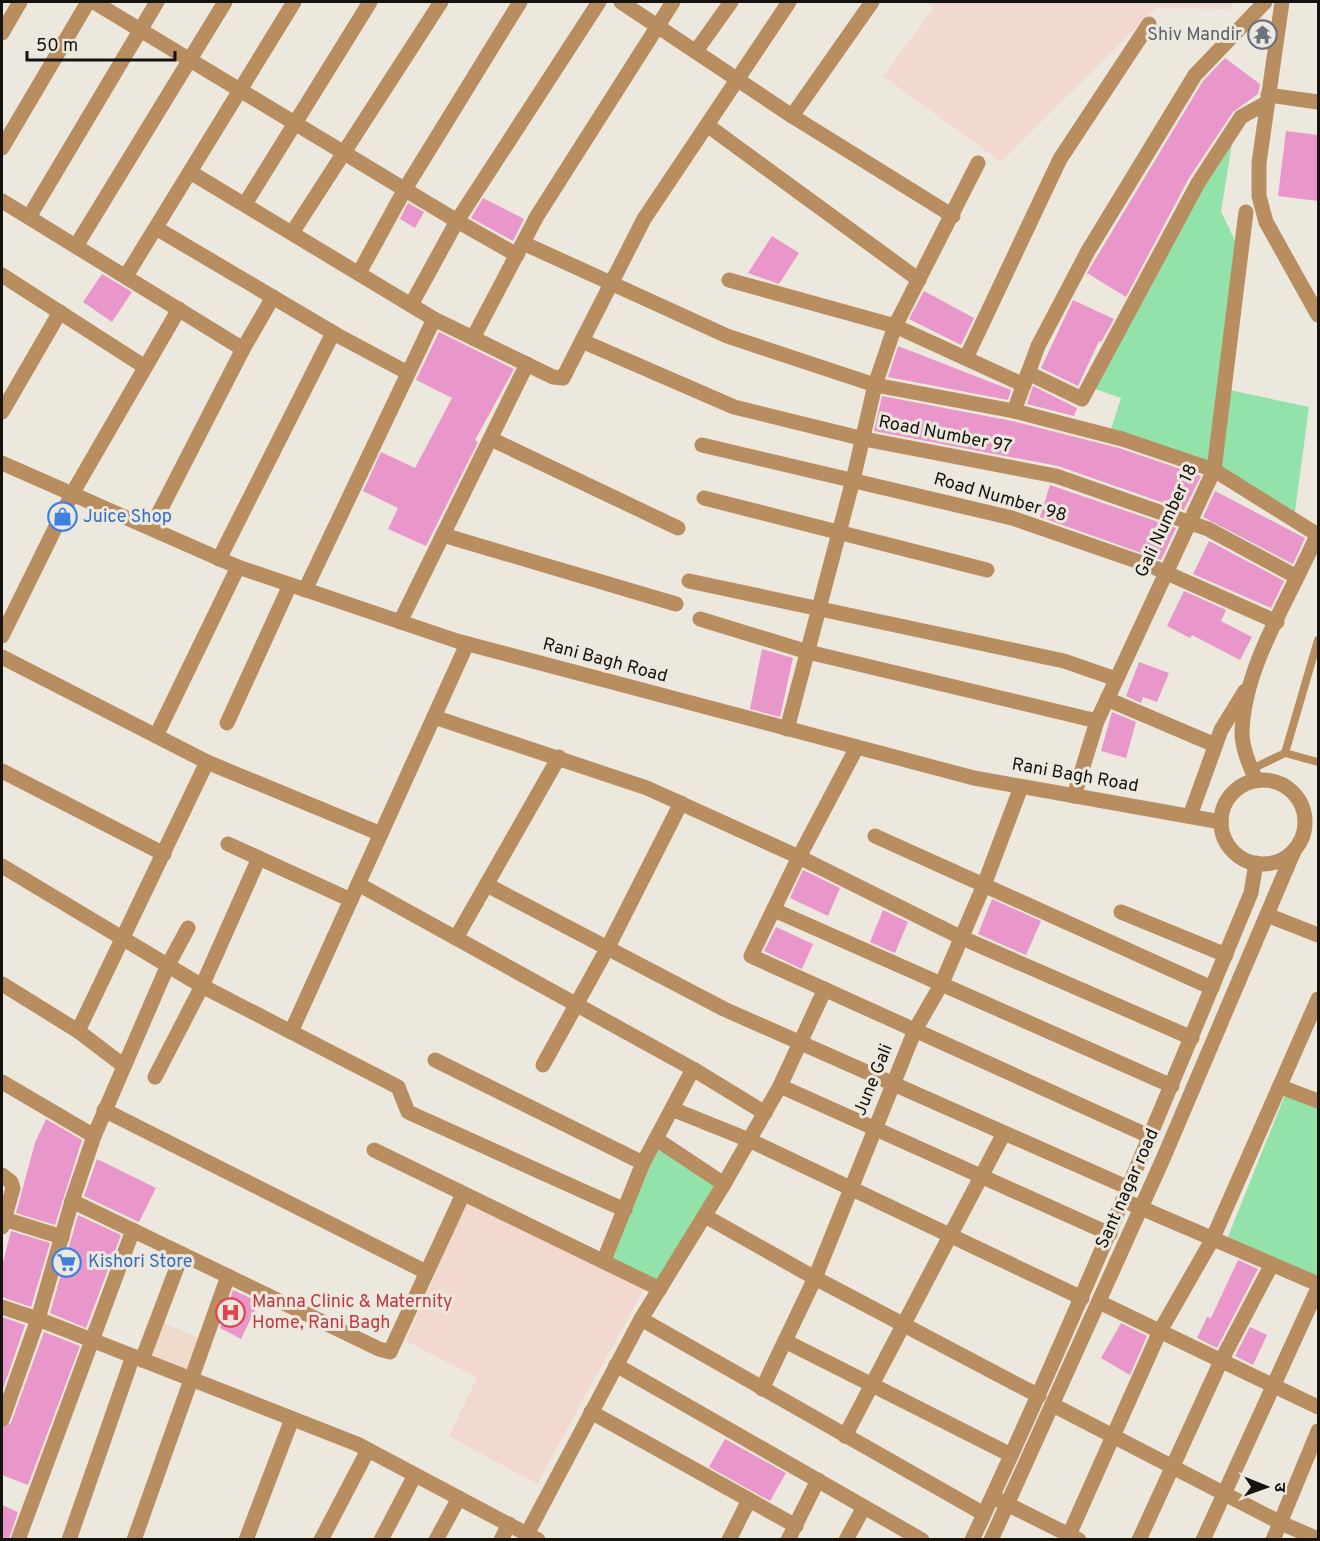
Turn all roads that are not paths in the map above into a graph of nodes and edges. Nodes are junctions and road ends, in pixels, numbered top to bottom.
1 (20, 2) edge
2 (88, 2) edge
3 (94, 2) edge
4 (157, 2) edge
5 (225, 2) edge
6 (294, 2) edge
7 (370, 2) edge
8 (520, 2) edge
9 (599, 2) edge
10 (621, 2) edge
11 (673, 2) edge
12 (731, 2) edge
13 (789, 2) edge
14 (872, 2) edge
15 (1265, 2) edge
16 (1282, 2) edge
17 (435, 4) edge
18 (1149, 24) dead end
19 (658, 26) junction
20 (140, 30) junction
21 (2, 33) edge
22 (696, 51) junction
23 (189, 59) junction
24 (737, 79) junction
25 (240, 91) junction
26 (1268, 99) junction
27 (1318, 102) edge
28 (792, 116) junction
29 (294, 123) junction
30 (706, 125) junction
31 (2, 148) edge
32 (346, 153) junction
33 (978, 163) dead end
34 (190, 172) junction
35 (405, 189) junction
36 (2, 201) edge
37 (245, 204) junction
38 (1246, 212) dead end
39 (953, 216) junction
40 (29, 217) junction
41 (457, 221) junction
42 (156, 228) junction
43 (292, 233) junction
44 (76, 246) junction
45 (520, 249) junction
46 (359, 273) junction
47 (2, 275) edge
48 (126, 276) junction
49 (729, 280) dead end
50 (919, 280) junction
51 (610, 283) junction
52 (273, 297) junction
53 (411, 305) junction
54 (179, 309) junction
55 (60, 312) junction
56 (1318, 315) edge
57 (434, 319) junction
58 (894, 326) junction
59 (333, 333) junction
60 (473, 338) junction
61 (582, 341) junction
62 (243, 349) junction
63 (966, 358) junction
64 (527, 364) junction
65 (145, 367) junction
66 (408, 373) junction
67 (1026, 379) junction
68 (875, 385) junction
69 (1014, 411) junction
70 (2, 412) edge
71 (490, 439) junction
72 (864, 439) junction
73 (702, 445) dead end
74 (2, 463) edge
75 (1214, 470) junction
76 (853, 480) junction
77 (72, 494) junction
78 (704, 498) dead end
79 (1188, 522) junction
80 (151, 528) junction
81 (678, 528) dead end
82 (840, 532) junction
83 (1318, 534) edge
84 (443, 535) junction
85 (219, 559) junction
86 (238, 567) junction
87 (987, 570) dead end
88 (1165, 572) junction
89 (1297, 577) junction
90 (689, 581) dead end
91 (297, 587) junction
92 (676, 604) dead end
93 (818, 609) junction
94 (700, 619) dead end
95 (399, 622) junction
96 (1276, 622) junction
97 (2, 636) edge
98 (1318, 640) edge
99 (467, 644) junction
100 (808, 652) junction
101 (2, 657) edge
102 (1116, 679) junction
103 (1248, 686) junction
104 (1107, 699) junction
105 (434, 717) junction
106 (1098, 721) junction
107 (227, 723) dead end
108 (787, 729) junction
109 (156, 736) junction
110 (1215, 745) junction
111 (857, 747) junction
112 (1286, 753) junction
113 (559, 757) junction
114 (207, 762) junction
115 (1318, 762) edge
116 (2, 771) edge
117 (1254, 775) junction
118 (1021, 786) junction
119 (1074, 796) junction
120 (681, 803) junction
121 (1190, 816) junction
122 (1221, 822) junction
123 (1312, 822) edge
124 (381, 834) junction
125 (875, 836) dead end
126 (228, 844) dead end
127 (1294, 851) junction
128 (164, 854) junction
129 (259, 858) junction
130 (799, 858) junction
131 (1256, 863) junction
132 (2, 866) edge
133 (358, 884) junction
134 (487, 885) junction
135 (984, 885) junction
136 (351, 900) junction
137 (774, 910) junction
138 (1121, 912) dead end
139 (1267, 915) junction
140 (188, 928) dead end
141 (1318, 935) edge
142 (960, 937) junction
143 (121, 938) junction
144 (456, 938) junction
145 (608, 947) junction
146 (1226, 955) junction
147 (168, 965) junction
148 (942, 983) junction
149 (2, 984) edge
150 (202, 986) junction
151 (1212, 988) junction
152 (825, 989) junction
153 (1318, 999) edge
154 (577, 1005) junction
155 (1314, 1024) edge
156 (78, 1030) junction
157 (915, 1030) junction
158 (291, 1032) junction
159 (1192, 1038) junction
160 (800, 1042) junction
161 (435, 1060) dead end
162 (543, 1065) dead end
163 (124, 1066) junction
164 (693, 1070) junction
165 (155, 1077) dead end
166 (2, 1082) edge
167 (893, 1084) junction
168 (780, 1086) junction
169 (1172, 1086) junction
170 (1281, 1087) junction
171 (1318, 1101) edge
172 (672, 1109) junction
173 (104, 1110) junction
174 (765, 1113) junction
175 (876, 1130) junction
176 (1004, 1133) junction
177 (94, 1136) junction
178 (1151, 1137) junction
179 (656, 1139) junction
180 (749, 1140) junction
181 (374, 1150) dead end
182 (643, 1163) junction
183 (2, 1175) edge
184 (982, 1177) junction
185 (724, 1184) junction
186 (849, 1188) junction
187 (463, 1194) junction
188 (1127, 1195) junction
189 (72, 1201) junction
190 (1141, 1209) junction
191 (625, 1210) junction
192 (705, 1216) junction
193 (3, 1223) edge
194 (133, 1230) junction
195 (948, 1234) junction
196 (1110, 1234) junction
197 (62, 1236) junction
198 (1212, 1240) junction
199 (182, 1254) junction
200 (603, 1260) junction
201 (1272, 1264) junction
202 (426, 1272) junction
203 (228, 1276) junction
204 (815, 1278) junction
205 (1318, 1286) edge
206 (660, 1289) junction
207 (1082, 1298) junction
208 (1099, 1302) junction
209 (2, 1307) edge
210 (38, 1319) junction
211 (641, 1319) junction
212 (905, 1326) junction
213 (1160, 1331) junction
214 (91, 1340) junction
215 (785, 1341) junction
216 (137, 1358) junction
217 (1221, 1361) junction
218 (616, 1365) junction
219 (190, 1379) junction
220 (873, 1385) junction
221 (1273, 1385) junction
222 (762, 1389) junction
223 (1039, 1396) junction
224 (1053, 1405) junction
225 (1318, 1407) edge
226 (591, 1412) junction
227 (292, 1419) junction
228 (2, 1420) edge
229 (1318, 1431) edge
230 (845, 1436) junction
231 (1113, 1436) junction
232 (368, 1450) junction
233 (1011, 1455) junction
234 (1173, 1467) junction
235 (415, 1475) junction
236 (818, 1480) junction
237 (1225, 1494) junction
238 (992, 1497) junction
239 (459, 1498) junction
240 (749, 1500) junction
241 (1008, 1505) junction
242 (864, 1507) junction
243 (984, 1514) junction
244 (1281, 1523) junction
245 (509, 1524) junction
246 (792, 1533) edge
247 (532, 1537) edge
248 (1074, 1537) edge
249 (18, 1539) edge
250 (69, 1539) edge
251 (134, 1539) edge
252 (246, 1539) edge
253 (321, 1539) edge
254 (381, 1539) edge
255 (436, 1539) edge
256 (501, 1539) edge
257 (729, 1539) edge
258 (846, 1539) edge
259 (922, 1539) edge
260 (972, 1539) edge
261 (991, 1539) edge
262 (1139, 1539) edge
263 (1203, 1539) edge
264 (1273, 1539) edge
265 (1318, 1539) edge

1 - 21 street
2 - 31 street
3 - 20 street
4 - 20 street
5 - 23 street
6 - 25 street
7 - 29 street
8 - 35 street
9 - 41 street
10 - 19 street
11 - 19 street
12 - 22 street
13 - 24 street
14 - 28 street
15 - 67 street
16 - 26 street
17 - 32 street
18 - 63 street
19 - 22 street
19 - 45 street
20 - 23 street
20 - 40 street
22 - 24 street
23 - 25 street
23 - 44 street
24 - 28 street
24 - 30 street
25 - 29 street
25 - 34 street
26 - 27 street
26 - 56 street
26 - 67 street
28 - 39 street
29 - 32 street
29 - 37 street
30 - 50 street
30 - 51 street
32 - 35 street
32 - 43 street
33 - 39 street
34 - 37 street
34 - 42 street
35 - 41 street
35 - 46 street
36 - 40 street
37 - 43 street
38 - 75 street, Gali Number 18
39 - 50 street
40 - 44 street
41 - 45 street
41 - 53 street
42 - 48 street
42 - 52 street
43 - 46 street
44 - 48 street
45 - 51 street
45 - 60 street
46 - 53 street
47 - 55 street
48 - 54 street
49 - 58 street
50 - 58 street
51 - 61 street
51 - 68 street
52 - 59 street
52 - 62 street
53 - 57 street
54 - 62 street
54 - 65 street
55 - 65 street
55 - 70 street
57 - 60 street
57 - 66 street
58 - 63 street
58 - 68 street
59 - 66 street
59 - 85 street
60 - 64 street
61 - 64 street
61 - 72 street, Road Number 97
62 - 80 street
63 - 67 street
64 - 71 street
65 - 77 street
66 - 91 street
67 - 69 street
68 - 69 street
68 - 72 street
69 - 75 street
71 - 81 street
71 - 84 street
72 - 76 street
72 - 79 street, Road Number 97
73 - 76 street, Road Number 98
74 - 77 street, Rani Bagh Road
75 - 79 street, Gali Number 18
75 - 83 street
76 - 82 street
76 - 88 street, Road Number 98
77 - 80 street, Rani Bagh Road
77 - 97 street
78 - 82 street
79 - 88 street, Gali Number 18
79 - 89 street, Road Number 97
80 - 85 street, Rani Bagh Road
82 - 87 street
82 - 93 street
83 - 89 street
84 - 92 street
84 - 95 street
85 - 86 street, Rani Bagh Road
86 - 91 street, Rani Bagh Road
86 - 109 street
88 - 96 street, Road Number 98
88 - 102 street, Gali Number 18
89 - 96 street
90 - 93 street
91 - 95 street, Rani Bagh Road
91 - 107 street
93 - 100 street
93 - 102 street
94 - 100 street
95 - 99 street, Rani Bagh Road
96 - 103 street
98 - 112 lane
99 - 105 street
99 - 108 street, Rani Bagh Road
100 - 106 street
100 - 108 street
101 - 109 street
102 - 104 street, Gali Number 18
103 - 110 street
103 - 117 street
104 - 106 street, Gali Number 18
104 - 110 street
105 - 113 street
105 - 124 street
106 - 119 street, Gali Number 18
108 - 111 street, Rani Bagh Road
109 - 114 street
110 - 121 street
111 - 118 street, Rani Bagh Road
111 - 130 street
112 - 115 lane
112 - 117 lane
113 - 120 street
113 - 134 street
114 - 124 street
114 - 128 street
116 - 128 street
117 - 122 street
117 - 123 street
118 - 119 street, Rani Bagh Road
118 - 135 street, June Gali
119 - 121 street, Rani Bagh Road
120 - 130 street
120 - 145 street
121 - 122 street, Rani Bagh Road
122 - 131 street
123 - 127 street
124 - 133 street
125 - 135 street
126 - 129 street
127 - 131 street
127 - 139 street, Sant nagar road
128 - 143 street
129 - 136 street
129 - 150 street
130 - 137 street
130 - 142 street
131 - 146 street, Sant nagar road
132 - 143 street
133 - 136 street
133 - 144 street
134 - 144 street
134 - 145 street
135 - 142 street, June Gali
135 - 151 street
136 - 158 street
137 - 148 street
137 - 152 street
138 - 146 street
139 - 141 street
139 - 190 street, Sant nagar road
140 - 147 street
142 - 148 street, June Gali
142 - 159 street
143 - 147 street
143 - 156 street
144 - 154 street
145 - 154 street
145 - 160 street
146 - 151 street, Sant nagar road
147 - 150 street
147 - 163 street
148 - 157 street, June Gali
148 - 169 street
149 - 156 street
150 - 158 street
150 - 165 street
151 - 159 street, Sant nagar road
152 - 157 street
152 - 160 street
153 - 155 street
154 - 162 street
154 - 164 street
155 - 170 street
156 - 163 street
157 - 167 street, June Gali
157 - 178 street
158 - 191 street
159 - 169 street, Sant nagar road
160 - 167 street
160 - 168 street
161 - 182 street
163 - 173 street
164 - 172 street
164 - 174 street
166 - 177 street
167 - 175 street, June Gali
167 - 176 street
168 - 174 street
168 - 175 street
169 - 178 street, Sant nagar road
170 - 171 street
170 - 198 street
172 - 179 street
172 - 180 street
173 - 177 street
173 - 202 street
174 - 180 street
175 - 184 street
175 - 186 street, June Gali
176 - 184 street
176 - 188 street
177 - 189 street
178 - 188 street, Sant nagar road
179 - 182 street
179 - 185 street
180 - 185 street
180 - 186 street
181 - 187 street
182 - 191 street
183 - 193 street
184 - 195 street
184 - 196 street
185 - 192 street
186 - 195 street
186 - 204 street, June Gali
187 - 200 street
187 - 202 street
188 - 190 street
188 - 196 street, Sant nagar road
189 - 194 street
189 - 197 street
190 - 198 street
190 - 208 street, Sant nagar road
191 - 200 street
192 - 204 street
192 - 206 street
193 - 197 street
194 - 199 street
194 - 214 street
195 - 207 street
195 - 212 street
196 - 207 street, Sant nagar road
197 - 210 street
198 - 201 street
198 - 213 street
199 - 203 street
199 - 216 street
200 - 206 street
201 - 205 street
201 - 217 street
202 - 203 street
203 - 219 street
204 - 212 street
204 - 215 street, June Gali
205 - 221 street
206 - 211 street
207 - 223 street, Sant nagar road
208 - 213 street
208 - 224 street, Sant nagar road
209 - 210 street
210 - 214 street
210 - 228 street
211 - 218 street
211 - 222 street
212 - 220 street
212 - 223 street
213 - 217 street
213 - 231 street
214 - 216 street
214 - 249 street
215 - 220 street
215 - 222 street, June Gali
216 - 219 street
216 - 250 street
217 - 221 street
217 - 234 street
218 - 226 street
218 - 236 street
219 - 227 street
219 - 251 street
220 - 230 street
220 - 233 street
221 - 225 street
221 - 237 street
222 - 230 street
223 - 233 street, Sant nagar road
224 - 231 street
224 - 241 street, Sant nagar road
226 - 240 street
226 - 247 street
227 - 232 street
227 - 252 street
229 - 244 street
230 - 243 street
231 - 234 street
231 - 248 street
232 - 235 street
232 - 253 street
233 - 238 street, Sant nagar road
234 - 237 street
234 - 262 street
235 - 239 street
235 - 254 street
236 - 242 street
236 - 246 street
237 - 244 street
237 - 263 street
238 - 241 street
238 - 243 street, Sant nagar road
239 - 245 street
239 - 255 street
240 - 246 street
240 - 257 street
241 - 248 street
241 - 261 street, Sant nagar road
242 - 258 street
242 - 259 street
243 - 260 street, Sant nagar road
244 - 264 street
244 - 265 street
245 - 247 street
245 - 256 street

